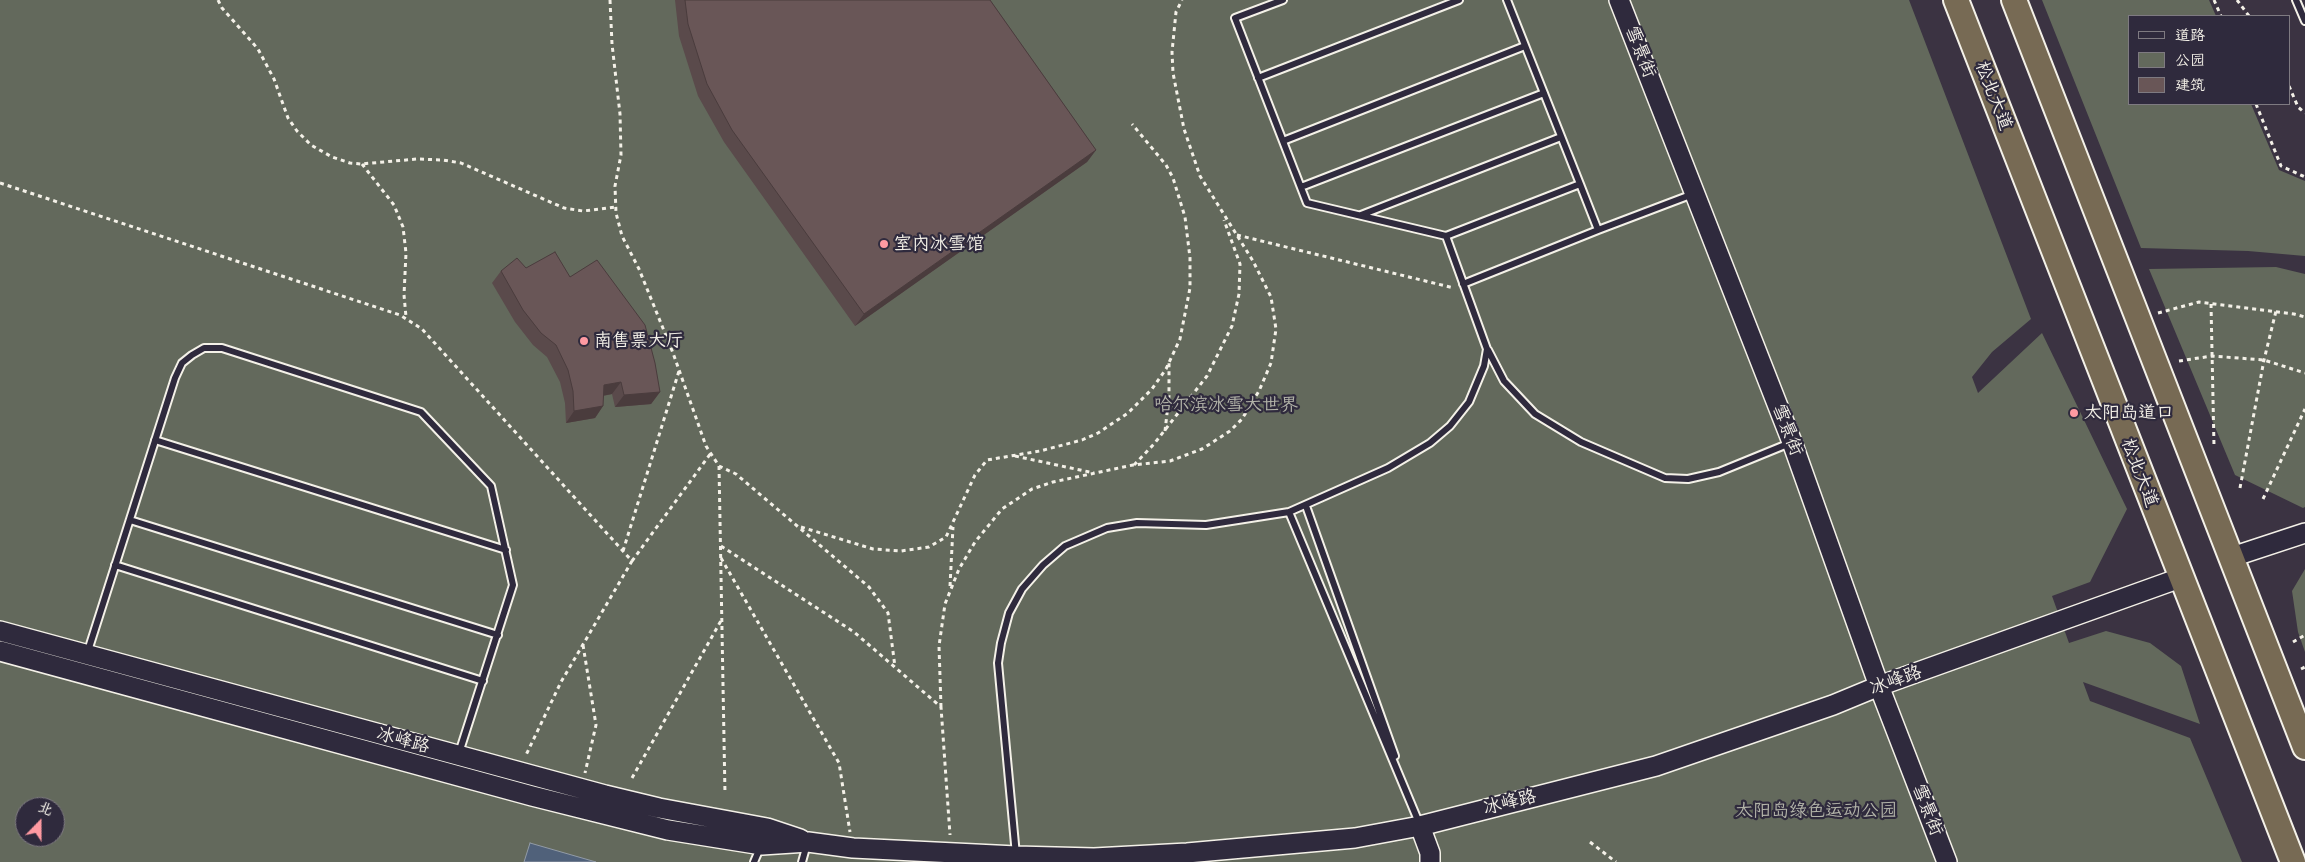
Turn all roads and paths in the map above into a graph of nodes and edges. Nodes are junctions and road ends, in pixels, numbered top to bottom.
1 (218, 0) edge
2 (610, 0) edge
3 (1182, 0) edge
4 (1284, 0) edge
5 (1459, 0) edge
6 (1507, 0) edge
7 (1619, 0) edge
8 (1956, 0) edge
9 (2014, 0) edge
10 (2214, 0) edge
11 (2237, 0) edge
12 (2296, 0) edge
13 (2221, 15) edge
14 (2248, 15) edge
15 (2305, 21) edge
16 (1525, 46) junction
17 (1258, 78) junction
18 (2290, 88) edge
19 (1544, 93) junction
20 (2256, 105) edge
21 (2305, 113) edge
22 (1132, 124) dead end
23 (1561, 136) junction
24 (1283, 141) junction
25 (361, 164) junction
26 (2305, 178) edge
27 (1580, 184) junction
28 (1301, 187) junction
29 (1695, 193) junction
30 (616, 207) junction
31 (1222, 213) junction
32 (1361, 215) junction
33 (1598, 230) junction
34 (1236, 235) junction
35 (1446, 236) junction
36 (1463, 284) junction
37 (1466, 291) junction
38 (2211, 304) junction
39 (2276, 311) junction
40 (2158, 313) dead end
41 (406, 317) dead end
42 (2305, 318) edge
43 (1487, 348) junction
44 (2212, 356) junction
45 (2264, 360) junction
46 (1169, 362) junction
47 (2178, 362) dead end
48 (679, 370) junction
49 (2305, 373) edge
50 (2305, 408) edge
51 (1165, 431) junction
52 (155, 440) junction
53 (1792, 442) junction
54 (2214, 446) dead end
55 (711, 453) junction
56 (1012, 455) junction
57 (1133, 465) junction
58 (719, 466) junction
59 (1095, 473) junction
60 (2240, 488) dead end
61 (2262, 499) dead end
62 (1306, 506) junction
63 (1289, 512) junction
64 (130, 520) junction
65 (953, 524) junction
66 (798, 527) junction
67 (2305, 533) edge
68 (721, 546) junction
69 (506, 550) junction
70 (623, 550) dead end
71 (2232, 557) junction
72 (721, 558) junction
73 (632, 561) dead end
74 (115, 565) junction
75 (2180, 578) junction
76 (950, 589) junction
77 (722, 618) junction
78 (0, 632) edge
79 (498, 635) junction
80 (2305, 635) edge
81 (2294, 642) dead end
82 (583, 644) dead end
83 (0, 651) edge
84 (87, 655) junction
85 (895, 667) junction
86 (483, 681) junction
87 (1879, 686) junction
88 (941, 707) junction
89 (2305, 746) edge
90 (458, 756) junction
91 (586, 773) dead end
92 (632, 778) dead end
93 (725, 794) dead end
94 (1420, 826) junction
95 (808, 842) junction
96 (1590, 842) dead end
97 (761, 845) edge
98 (853, 848) junction
99 (951, 853) junction
100 (1016, 856) junction
101 (802, 862) edge
102 (1430, 862) edge
103 (1616, 862) edge
104 (1947, 862) edge
105 (2293, 862) edge

1 - 25 path
2 - 30 path
3 - 31 path
4 - 17 lane
5 - 17 lane
6 - 16 lane
7 - 29 street, 雪景街
8 - 75 highway, 松北大道
9 - 71 highway
10 - 13 path
11 - 14 path
12 - 15 lane
16 - 19 lane
16 - 24 lane
17 - 24 lane
18 - 21 path
19 - 23 lane
19 - 28 lane
20 - 26 path
22 - 46 path
23 - 27 lane
23 - 32 lane
24 - 28 lane
25 - 30 path
25 - 41 path
27 - 33 lane
27 - 35 lane
28 - 32 lane
29 - 33 lane
29 - 53 street, 雪景街
30 - 48 path
31 - 34 path
31 - 51 path
32 - 35 lane
33 - 36 lane
34 - 37 path
34 - 57 path
35 - 36 lane
36 - 37 lane
37 - 43 lane
38 - 39 path
38 - 40 path
38 - 44 path
39 - 42 path
39 - 45 path
43 - 53 lane
43 - 62 lane
44 - 45 path
44 - 47 path
44 - 54 path
45 - 49 path
45 - 60 path
46 - 51 path
46 - 56 path
48 - 55 path
48 - 70 path
50 - 61 path
51 - 57 path
52 - 64 lane
52 - 69 lane
52 - 69 lane
53 - 87 street, 雪景街
55 - 58 path
55 - 73 path
56 - 59 path
56 - 65 path
57 - 59 path
58 - 66 path
58 - 68 path
59 - 76 path
62 - 63 lane
62 - 94 lane
63 - 94 lane
63 - 100 lane
64 - 74 lane
64 - 79 lane
65 - 66 path
65 - 76 path
66 - 85 path
67 - 71 street
68 - 72 path
68 - 85 path
69 - 79 lane
71 - 89 highway
72 - 77 path
72 - 98 path
74 - 84 lane
74 - 86 lane
75 - 87 street, 冰峰路
75 - 105 highway, 松北大道
76 - 88 path
77 - 92 path
77 - 93 path
78 - 84 street, 冰峰路
79 - 86 lane
80 - 81 path
82 - 91 path
83 - 97 street, 冰峰路
84 - 90 street, 冰峰路
85 - 88 path
86 - 90 lane
87 - 94 street, 冰峰路
87 - 104 street, 雪景街
88 - 99 path
90 - 97 street, 冰峰路
94 - 100 street, 冰峰路
94 - 102 street
95 - 97 street, 冰峰路
95 - 98 street, 冰峰路
95 - 101 lane
96 - 103 path
98 - 99 street, 冰峰路
99 - 100 street, 冰峰路

